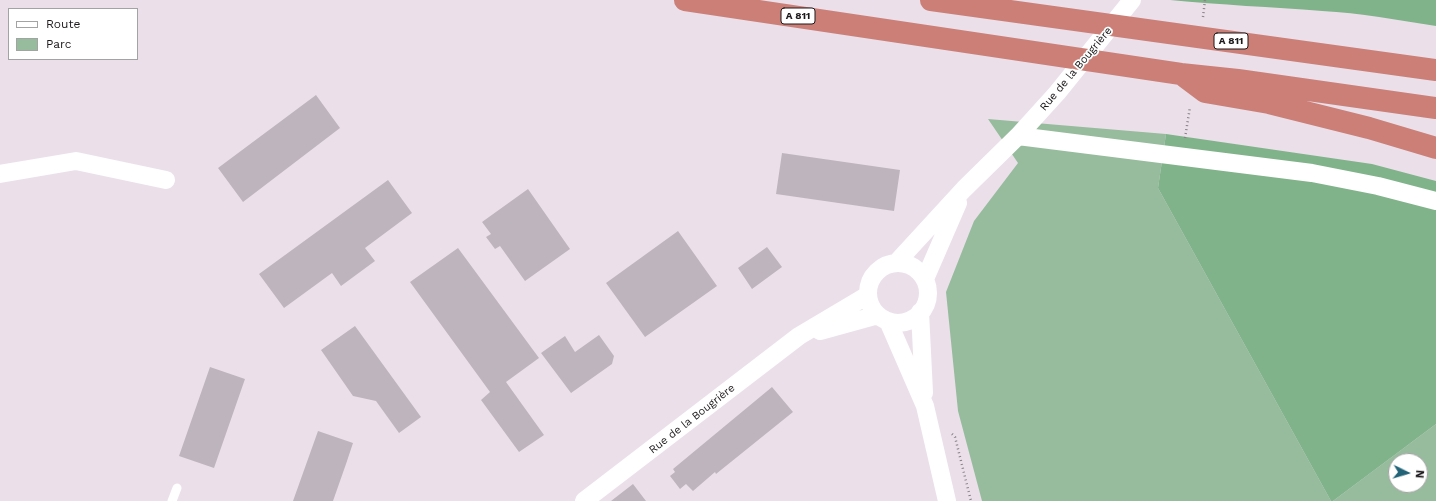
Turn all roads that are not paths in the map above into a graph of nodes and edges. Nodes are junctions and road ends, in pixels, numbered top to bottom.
1 (685, 0) edge
2 (931, 0) edge
3 (1116, 0) edge
4 (1132, 0) edge
5 (1436, 70) edge
6 (1181, 74) junction
7 (1436, 108) edge
8 (1018, 136) junction
9 (1436, 148) edge
10 (0, 174) edge
11 (166, 180) dead end
12 (964, 189) junction
13 (1436, 202) edge
14 (896, 263) junction
15 (925, 279) junction
16 (868, 295) junction
17 (920, 312) junction
18 (883, 318) junction
19 (799, 336) junction
20 (925, 406) junction
21 (176, 488) dead end
22 (172, 501) edge
23 (584, 501) edge
24 (947, 501) edge

1 - 6 highway, A 811
2 - 5 highway, A 811
3 - 8 street, Rue de la Bougrière
4 - 8 street, Rue de la Bougrière
6 - 7 highway, A 811
6 - 9 highway
8 - 12 street, Rue de la Bougrière
8 - 13 street
10 - 11 street
12 - 14 street, Rue de la Bougrière
12 - 15 street, Rue de la Bougrière
14 - 15 street
14 - 16 street
15 - 17 street
16 - 18 street
16 - 19 street, Rue de la Bougrière
17 - 18 street
17 - 20 street
18 - 19 street, Rue de la Bougrière
18 - 20 street
19 - 23 street, Rue de la Bougrière
20 - 24 street
21 - 22 lane

